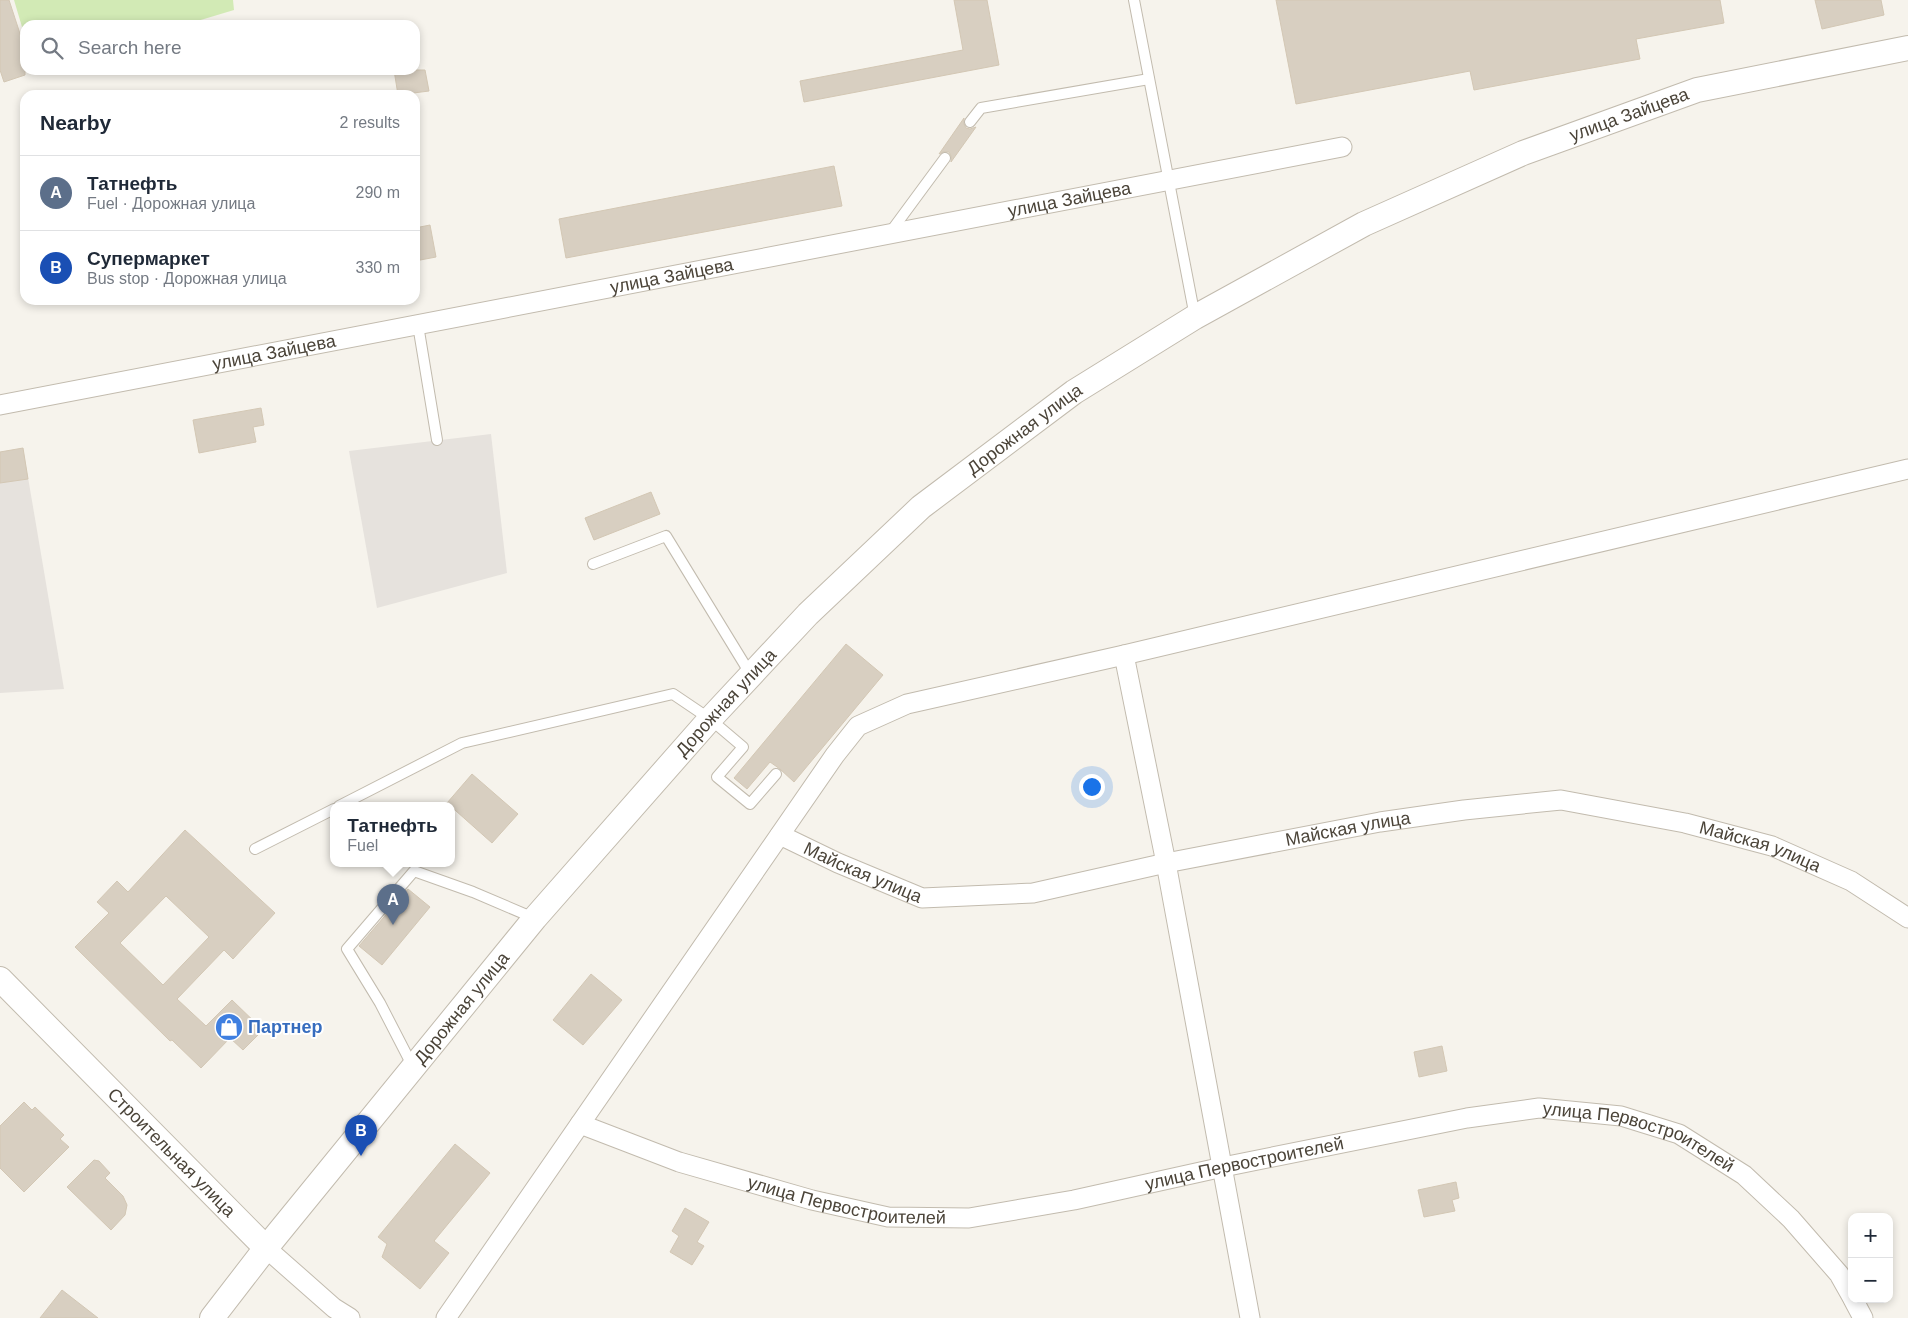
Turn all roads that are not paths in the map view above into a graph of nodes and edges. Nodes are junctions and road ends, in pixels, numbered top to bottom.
1 (1134, 0) edge
2 (1908, 48) edge
3 (1149, 79) junction
4 (970, 122) dead end
5 (1342, 147) dead end
6 (945, 158) dead end
7 (1169, 180) junction
8 (1364, 224) joint
9 (889, 234) junction
10 (1195, 317) junction
11 (418, 325) junction
12 (0, 405) edge
13 (437, 440) dead end
14 (1908, 468) edge
15 (593, 564) dead end
16 (1124, 655) junction
17 (751, 675) junction
18 (710, 719) junction
19 (776, 774) dead end
20 (347, 802) edge
21 (330, 811) edge
22 (780, 835) junction
23 (255, 849) dead end
24 (1166, 863) junction
25 (535, 918) junction
26 (1908, 918) edge
27 (0, 979) edge
28 (414, 1067) junction
29 (580, 1124) junction
30 (1223, 1167) junction
31 (266, 1248) junction
32 (1848, 1291) edge
33 (1855, 1303) edge
34 (212, 1318) edge
35 (350, 1318) edge
36 (446, 1318) edge
37 (1250, 1318) edge
38 (1863, 1318) edge

1 - 3 lane
2 - 8 street, улица Зайцева
3 - 4 lane
3 - 7 lane
5 - 7 street, улица Зайцева
6 - 9 lane
7 - 9 street, улица Зайцева
7 - 10 lane
8 - 10 street, Дорожная улица
9 - 11 street, улица Зайцева
10 - 17 street, Дорожная улица
11 - 12 street, улица Зайцева
11 - 13 lane
14 - 16 street
15 - 17 lane
16 - 22 street
16 - 24 street
17 - 18 street, Дорожная улица
18 - 19 lane
18 - 20 lane
18 - 25 street, Дорожная улица
21 - 23 lane
22 - 24 street, Майская улица
22 - 29 street
24 - 26 street, Майская улица
24 - 30 street
25 - 28 street, Дорожная улица
25 - 28 lane
27 - 31 street, Строительная улица
28 - 31 street, Дорожная улица
29 - 30 street, улица Первостроителей
29 - 36 street
30 - 32 street, улица Первостроителей
30 - 37 street
31 - 34 street, Дорожная улица
31 - 35 street, Строительная улица
33 - 38 street, улица Первостроителей

